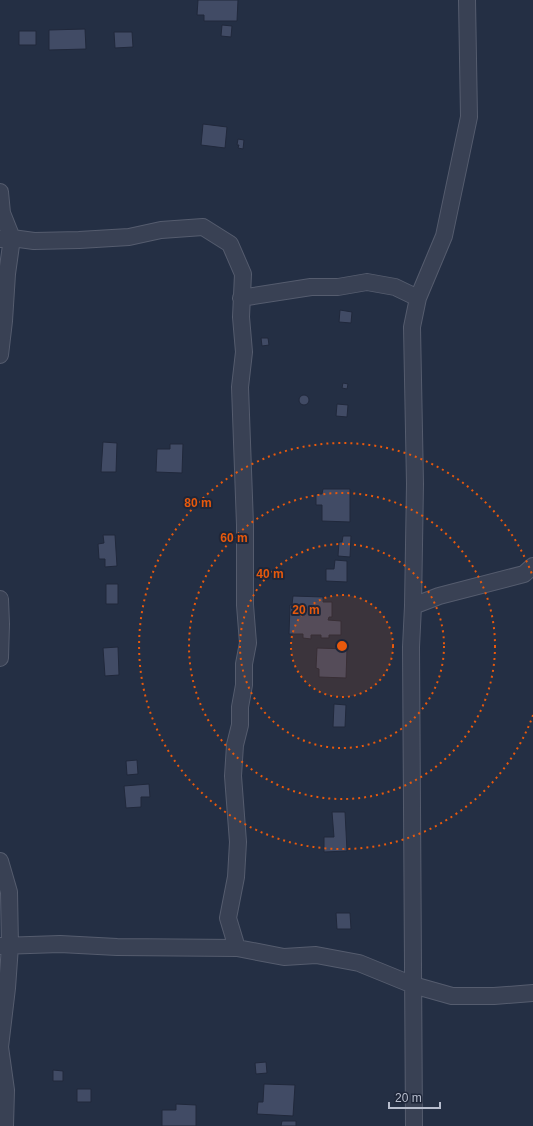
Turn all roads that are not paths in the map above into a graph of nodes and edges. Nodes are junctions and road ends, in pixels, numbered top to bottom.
1 (467, 0) edge
2 (0, 192) edge
3 (6, 238) edge
4 (3, 269) edge
5 (241, 298) junction
6 (418, 298) junction
7 (0, 354) edge
8 (533, 566) edge
9 (0, 598) edge
10 (413, 606) junction
11 (1, 624) edge
12 (0, 658) edge
13 (0, 861) edge
14 (5, 946) edge
15 (237, 948) junction
16 (413, 985) junction
17 (533, 993) edge
18 (5, 1126) edge
19 (414, 1126) edge

1 - 6 street
2 - 3 street
3 - 4 street
3 - 5 street
4 - 7 street
5 - 6 street
5 - 15 street
6 - 10 street
8 - 10 street
9 - 11 street
10 - 16 street
11 - 12 street
13 - 14 street
14 - 15 street
14 - 18 street
15 - 16 street
16 - 17 street
16 - 19 street

